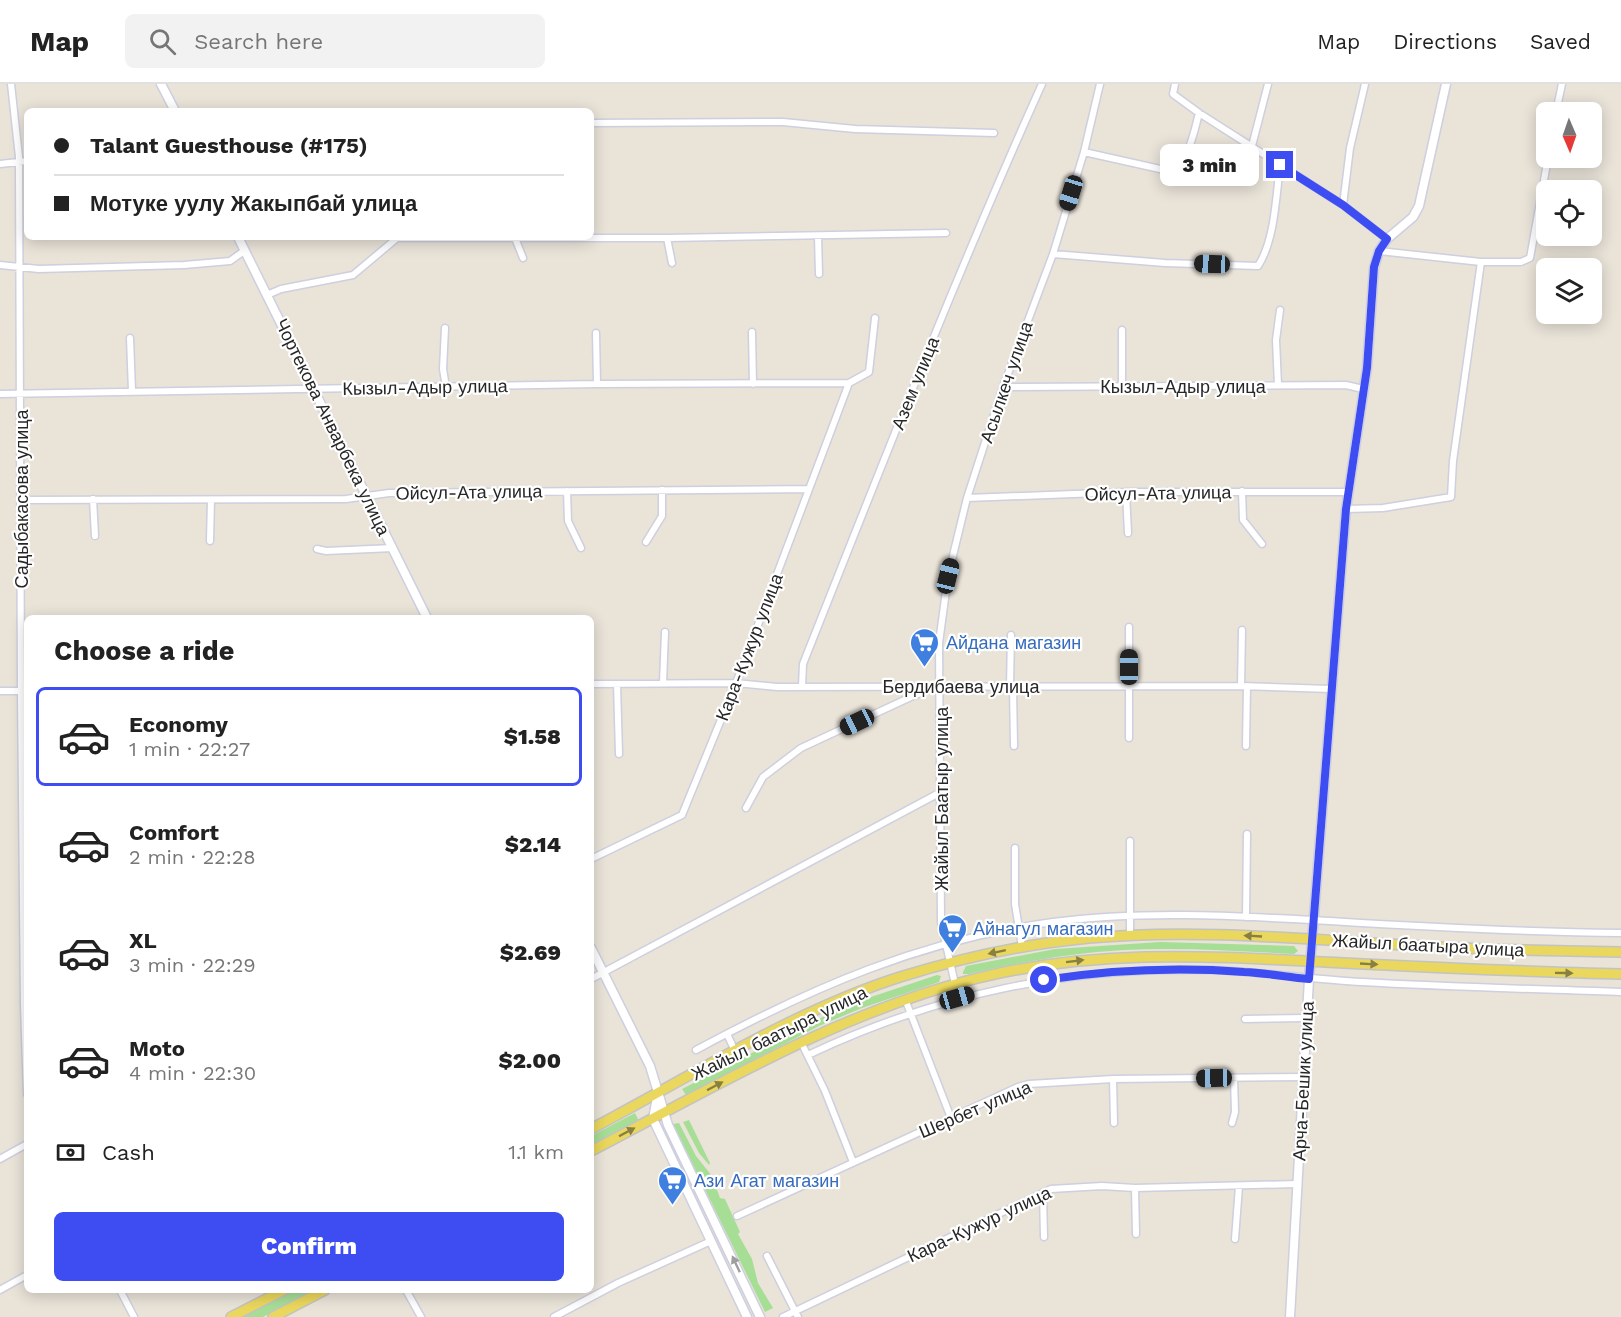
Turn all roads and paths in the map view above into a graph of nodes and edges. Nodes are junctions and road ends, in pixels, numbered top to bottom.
1 (11, 84) edge
2 (161, 84) edge
3 (1042, 84) edge
4 (1101, 84) edge
5 (1175, 84) edge
6 (1268, 84) edge
7 (1365, 84) edge
8 (1446, 84) edge
9 (1562, 84) edge
10 (1558, 102) edge
11 (174, 108) edge
12 (1199, 113) junction
13 (594, 123) edge
14 (994, 133) dead end
15 (1252, 147) junction
16 (1084, 152) junction
17 (24, 161) edge
18 (19, 162) junction
19 (0, 164) edge
20 (1280, 165) junction
21 (1546, 168) edge
22 (1343, 205) junction
23 (946, 233) dead end
24 (818, 236) junction
25 (594, 238) edge
26 (667, 238) junction
27 (1387, 239) junction
28 (239, 240) edge
29 (394, 240) edge
30 (516, 240) edge
31 (244, 250) junction
32 (1379, 251) junction
33 (1053, 254) junction
34 (523, 258) dead end
35 (672, 262) dead end
36 (1481, 262) junction
37 (0, 265) edge
38 (20, 266) junction
39 (819, 274) dead end
40 (267, 295) junction
41 (1280, 310) dead end
42 (875, 318) dead end
43 (445, 328) dead end
44 (1122, 330) dead end
45 (752, 332) dead end
46 (596, 333) dead end
47 (130, 338) dead end
48 (849, 383) junction
49 (597, 384) junction
50 (753, 384) junction
51 (1278, 385) junction
52 (1122, 386) junction
53 (446, 387) junction
54 (1003, 387) junction
55 (313, 388) junction
56 (1364, 389) junction
57 (132, 391) junction
58 (0, 394) edge
59 (21, 394) junction
60 (808, 489) junction
61 (662, 490) junction
62 (567, 491) junction
63 (1242, 491) junction
64 (1126, 492) junction
65 (1348, 492) junction
66 (368, 496) junction
67 (967, 498) junction
68 (93, 499) junction
69 (21, 500) junction
70 (212, 500) junction
71 (1346, 509) junction
72 (1128, 533) dead end
73 (94, 536) dead end
74 (210, 542) dead end
75 (646, 542) dead end
76 (1262, 544) dead end
77 (393, 548) junction
78 (581, 548) dead end
79 (317, 549) dead end
80 (426, 615) edge
81 (1129, 627) dead end
82 (1242, 630) dead end
83 (665, 632) dead end
84 (1011, 635) dead end
85 (663, 683) junction
86 (736, 683) junction
87 (594, 684) edge
88 (617, 684) junction
89 (941, 685) junction
90 (802, 686) junction
91 (1129, 686) junction
92 (1244, 686) junction
93 (1011, 687) junction
94 (1330, 689) junction
95 (0, 691) edge
96 (24, 691) edge
97 (1129, 738) dead end
98 (1014, 746) dead end
99 (1246, 746) dead end
100 (619, 754) dead end
101 (941, 792) junction
102 (747, 808) dead end
103 (1247, 834) dead end
104 (1130, 841) dead end
105 (1015, 848) dead end
106 (594, 858) edge
107 (1129, 915) junction
108 (1246, 917) junction
109 (1314, 920) junction
110 (1018, 928) junction
111 (1621, 933) edge
112 (1130, 935) junction
113 (1312, 939) junction
114 (946, 944) junction
115 (1022, 947) junction
116 (1621, 952) edge
117 (594, 954) edge
118 (1310, 961) junction
119 (950, 963) junction
120 (603, 972) junction
121 (1621, 974) edge
122 (594, 977) edge
123 (1309, 979) junction
124 (955, 984) junction
125 (1621, 992) edge
126 (905, 999) junction
127 (910, 1013) junction
128 (1306, 1018) junction
129 (1245, 1019) dead end
130 (727, 1034) junction
131 (801, 1042) junction
132 (696, 1050) dead end
133 (735, 1051) junction
134 (808, 1055) junction
135 (1303, 1077) junction
136 (1234, 1078) junction
137 (1113, 1079) junction
138 (657, 1094) junction
139 (663, 1114) junction
140 (951, 1118) junction
141 (653, 1119) junction
142 (1114, 1123) dead end
143 (1233, 1123) dead end
144 (594, 1127) edge
145 (24, 1146) edge
146 (594, 1149) edge
147 (0, 1159) edge
148 (853, 1162) junction
149 (1296, 1184) junction
150 (1239, 1186) junction
151 (1135, 1188) junction
152 (1043, 1193) junction
153 (736, 1216) dead end
154 (1136, 1234) dead end
155 (1044, 1237) dead end
156 (1235, 1239) dead end
157 (711, 1241) junction
158 (767, 1256) dead end
159 (24, 1277) edge
160 (0, 1290) edge
161 (122, 1293) edge
162 (278, 1293) edge
163 (319, 1293) edge
164 (408, 1293) edge
165 (796, 1314) edge
166 (134, 1317) edge
167 (231, 1317) edge
168 (273, 1317) edge
169 (421, 1317) edge
170 (554, 1317) edge
171 (747, 1317) edge
172 (760, 1317) edge
173 (783, 1317) edge
174 (1290, 1317) edge

1 - 18 street, Садыбакасова улица
2 - 11 street
3 - 90 street, Азем улица
4 - 16 street, Асылкеч улица
5 - 12 street
6 - 15 street
7 - 22 street
8 - 27 street, Арча-Бешик улица
9 - 10 street
12 - 15 street
12 - 16 street
13 - 14 street
15 - 20 street
16 - 33 street, Асылкеч улица
17 - 18 street
18 - 19 street
18 - 38 street, Садыбакасова улица
20 - 22 street
20 - 33 street
21 - 36 street
22 - 27 street
23 - 24 street
24 - 26 street
24 - 39 street
25 - 26 street
26 - 35 street
27 - 32 street, Арча-Бешик улица
28 - 31 street, Чортекова Анварбека улица
29 - 40 street
30 - 34 street
31 - 38 street
31 - 40 street, Чортекова Анварбека улица
32 - 36 street
32 - 56 street, Арча-Бешик улица
33 - 54 street, Асылкеч улица
36 - 71 street
37 - 38 street
38 - 59 street, Садыбакасова улица
40 - 55 street, Чортекова Анварбека улица
41 - 51 street
42 - 48 street
43 - 53 street
44 - 52 street
45 - 50 street
46 - 49 street
47 - 57 street
48 - 50 street, Кызыл-Адыр улица
48 - 60 street, Кара-Кужур улица
49 - 50 street, Кызыл-Адыр улица
49 - 53 street, Кызыл-Адыр улица
51 - 52 street, Кызыл-Адыр улица
51 - 56 street, Кызыл-Адыр улица
52 - 54 street, Кызыл-Адыр улица
53 - 55 street, Кызыл-Адыр улица
54 - 67 street, Асылкеч улица
55 - 57 street, Кызыл-Адыр улица
55 - 66 street, Чортекова Анварбека улица
56 - 65 street, Арча-Бешик улица
57 - 59 street, Кызыл-Адыр улица
58 - 59 street, Кызыл-Адыр улица
59 - 69 street, Садыбакасова улица
60 - 61 street, Ойсул-Ата улица
60 - 86 street, Кара-Кужур улица
61 - 62 street, Ойсул-Ата улица
61 - 75 street
62 - 66 street, Ойсул-Ата улица
62 - 78 street
63 - 64 street, Ойсул-Ата улица
63 - 65 street, Ойсул-Ата улица
63 - 76 street
64 - 67 street, Ойсул-Ата улица
64 - 72 street
65 - 71 street, Арча-Бешик улица
66 - 70 street, Ойсул-Ата улица
66 - 77 street, Чортекова Анварбека улица
67 - 89 street, Асылкеч улица
68 - 69 street, Ойсул-Ата улица
68 - 70 street, Ойсул-Ата улица
68 - 73 street
69 - 96 street, Садыбакасова улица
70 - 74 street
71 - 94 street, Арча-Бешик улица
77 - 79 street
77 - 80 street, Чортекова Анварбека улица
81 - 91 street
82 - 92 street
83 - 85 street
84 - 93 street
85 - 86 street, Бердибаева улица
85 - 88 street, Бердибаева улица
86 - 90 street, Бердибаева улица
86 - 106 street, Кара-Кужур улица
87 - 88 street, Бердибаева улица
88 - 100 street
89 - 90 street, Бердибаева улица
89 - 93 street, Бердибаева улица
89 - 101 street, Жайыл Баатыр улица
89 - 102 street
91 - 92 street, Бердибаева улица
91 - 93 street, Бердибаева улица
91 - 97 street
92 - 94 street, Бердибаева улица
92 - 99 street
93 - 98 street
94 - 109 street, Арча-Бешик улица
95 - 96 street
101 - 114 street, Жайыл Баатыр улица
101 - 120 street
103 - 108 street
104 - 107 street
105 - 110 street
107 - 108 street
107 - 110 street
107 - 112 street
108 - 109 street
109 - 111 street
109 - 113 street, Арча-Бешик улица
110 - 114 street
110 - 115 street
113 -> 112 main road, Жайыл баатыра улица
112 - 115 main road, Жайыл баатыра улица
113 - 116 main road, Жайыл баатыра улица
113 - 118 street, Арча-Бешик улица
114 - 119 street, Жайыл Баатыр улица
114 - 130 street
115 -> 119 main road, Жайыл баатыра улица
117 - 120 street
118 -> 121 main road, Жайыл баатыра улица
118 - 123 street, Арча-Бешик улица
124 -> 118 main road, Жайыл баатыра улица
119 - 124 street, Жайыл Баатыр улица
119 - 133 main road, Жайыл баатыра улица
120 - 122 street
120 - 138 street
123 - 125 street
123 - 127 street
123 - 128 street, Арча-Бешик улица
124 - 126 main road, Жайыл баатыра улица
126 - 127 street
126 - 131 main road, Жайыл баатыра улица
127 - 134 street
127 - 140 street
128 - 129 street
128 - 135 street, Арча-Бешик улица
130 - 132 street
130 - 133 street
131 - 134 street
139 -> 131 main road, Жайыл баатыра улица
133 - 138 main road, Жайыл баатыра улица
134 - 148 street
135 - 136 street, Шербет улица
135 - 149 street, Арча-Бешик улица
136 - 137 street, Шербет улица
136 - 143 street
137 - 140 street, Шербет улица
137 - 142 street
138 - 139 street
138 - 141 street
138 - 144 main road, Жайыл баатыра улица
139 - 141 main road, Жайыл баатыра улица
172 -> 139 street
140 - 148 street, Шербет улица
146 -> 141 main road, Жайыл баатыра улица
141 - 157 street
145 - 147 street
148 - 153 street, Шербет улица
149 - 150 street, Кара-Кужур улица
149 - 174 street, Арча-Бешик улица
150 - 151 street, Кара-Кужур улица
150 - 156 street
151 - 152 street, Кара-Кужур улица
151 - 154 street
152 - 155 street
152 - 165 street, Кара-Кужур улица
157 - 170 street
157 - 171 street
158 - 165 street
159 - 160 street
161 - 166 street
162 - 167 main road
163 - 168 main road
164 - 169 street
165 - 173 street, Кара-Кужур улица

